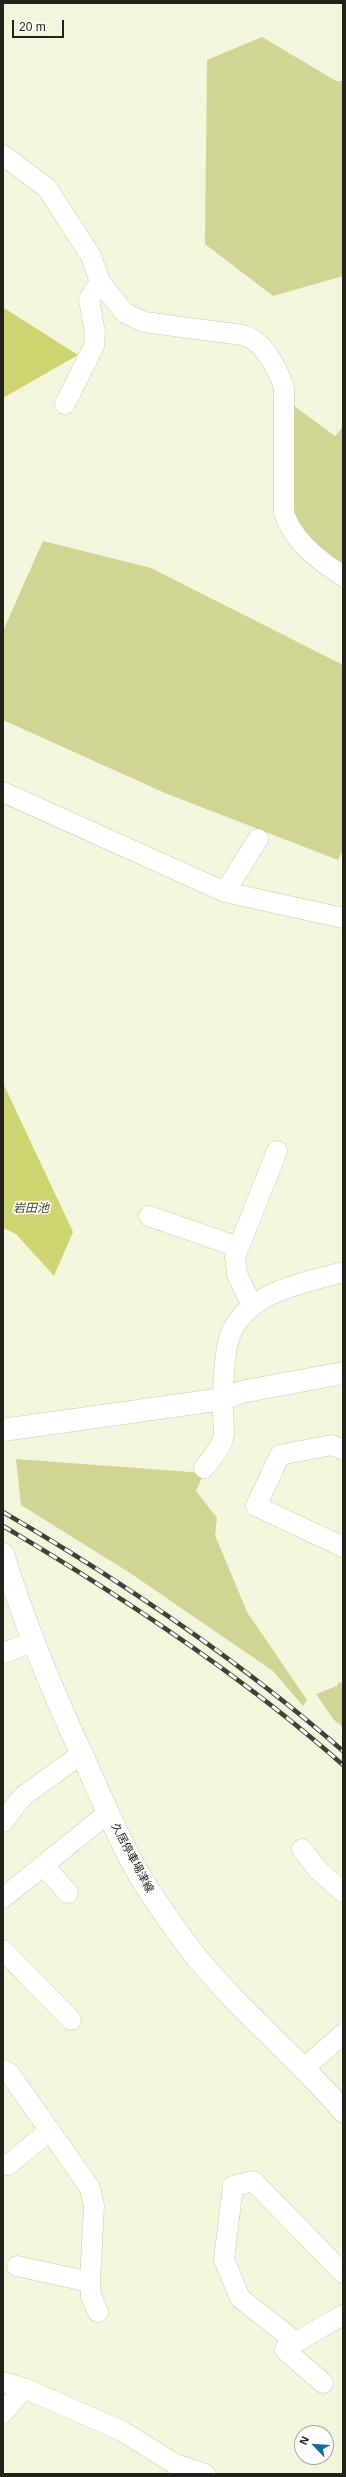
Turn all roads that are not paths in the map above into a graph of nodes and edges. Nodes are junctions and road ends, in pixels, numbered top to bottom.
1 (3, 155) edge
2 (100, 282) junction
3 (65, 404) dead end
4 (343, 576) edge
5 (3, 792) edge
6 (258, 838) dead end
7 (225, 892) junction
8 (343, 918) edge
9 (277, 1150) dead end
10 (149, 1216) dead end
11 (238, 1247) junction
12 (343, 1272) edge
13 (252, 1306) junction
14 (343, 1373) edge
15 (223, 1399) junction
16 (3, 1430) edge
17 (343, 1450) edge
18 (204, 1468) dead end
19 (343, 1547) edge
20 (3, 1554) edge
21 (32, 1642) junction
22 (3, 1652) edge
23 (81, 1754) junction
24 (108, 1813) junction
25 (3, 1822) edge
26 (302, 1849) dead end
27 (44, 1866) junction
28 (343, 1892) edge
29 (68, 1893) dead end
30 (3, 1898) edge
31 (3, 1950) edge
32 (71, 2020) dead end
33 (343, 2034) edge
34 (303, 2069) junction
35 (3, 2070) edge
36 (343, 2111) edge
37 (50, 2130) junction
38 (3, 2164) edge
39 (17, 2266) dead end
40 (343, 2273) edge
41 (90, 2282) junction
42 (98, 2312) dead end
43 (343, 2315) edge
44 (291, 2338) junction
45 (3, 2382) edge
46 (323, 2383) dead end
47 (24, 2388) junction
48 (3, 2413) edge
49 (205, 2474) edge

1 - 2 street
2 - 3 street
2 - 4 street
5 - 7 street
6 - 7 street
7 - 8 street
9 - 11 street
10 - 11 street
11 - 13 street
12 - 13 street
13 - 15 street
14 - 15 main road
15 - 16 main road
15 - 18 street
17 - 19 street
20 - 21 main road, 久居停車場津線
21 - 22 street
21 - 23 main road, 久居停車場津線
23 - 24 main road, 久居停車場津線
23 - 25 street
24 - 27 street
24 - 34 main road, 久居停車場津線
26 - 28 street
27 - 29 street
27 - 30 street
31 - 32 street
33 - 34 street
34 - 36 main road, 久居停車場津線
35 - 37 street
37 - 38 street
37 - 41 street
39 - 41 street
40 - 44 street
41 - 42 street
43 - 44 street
44 - 46 street
45 - 47 street
47 - 48 street
47 - 49 street

